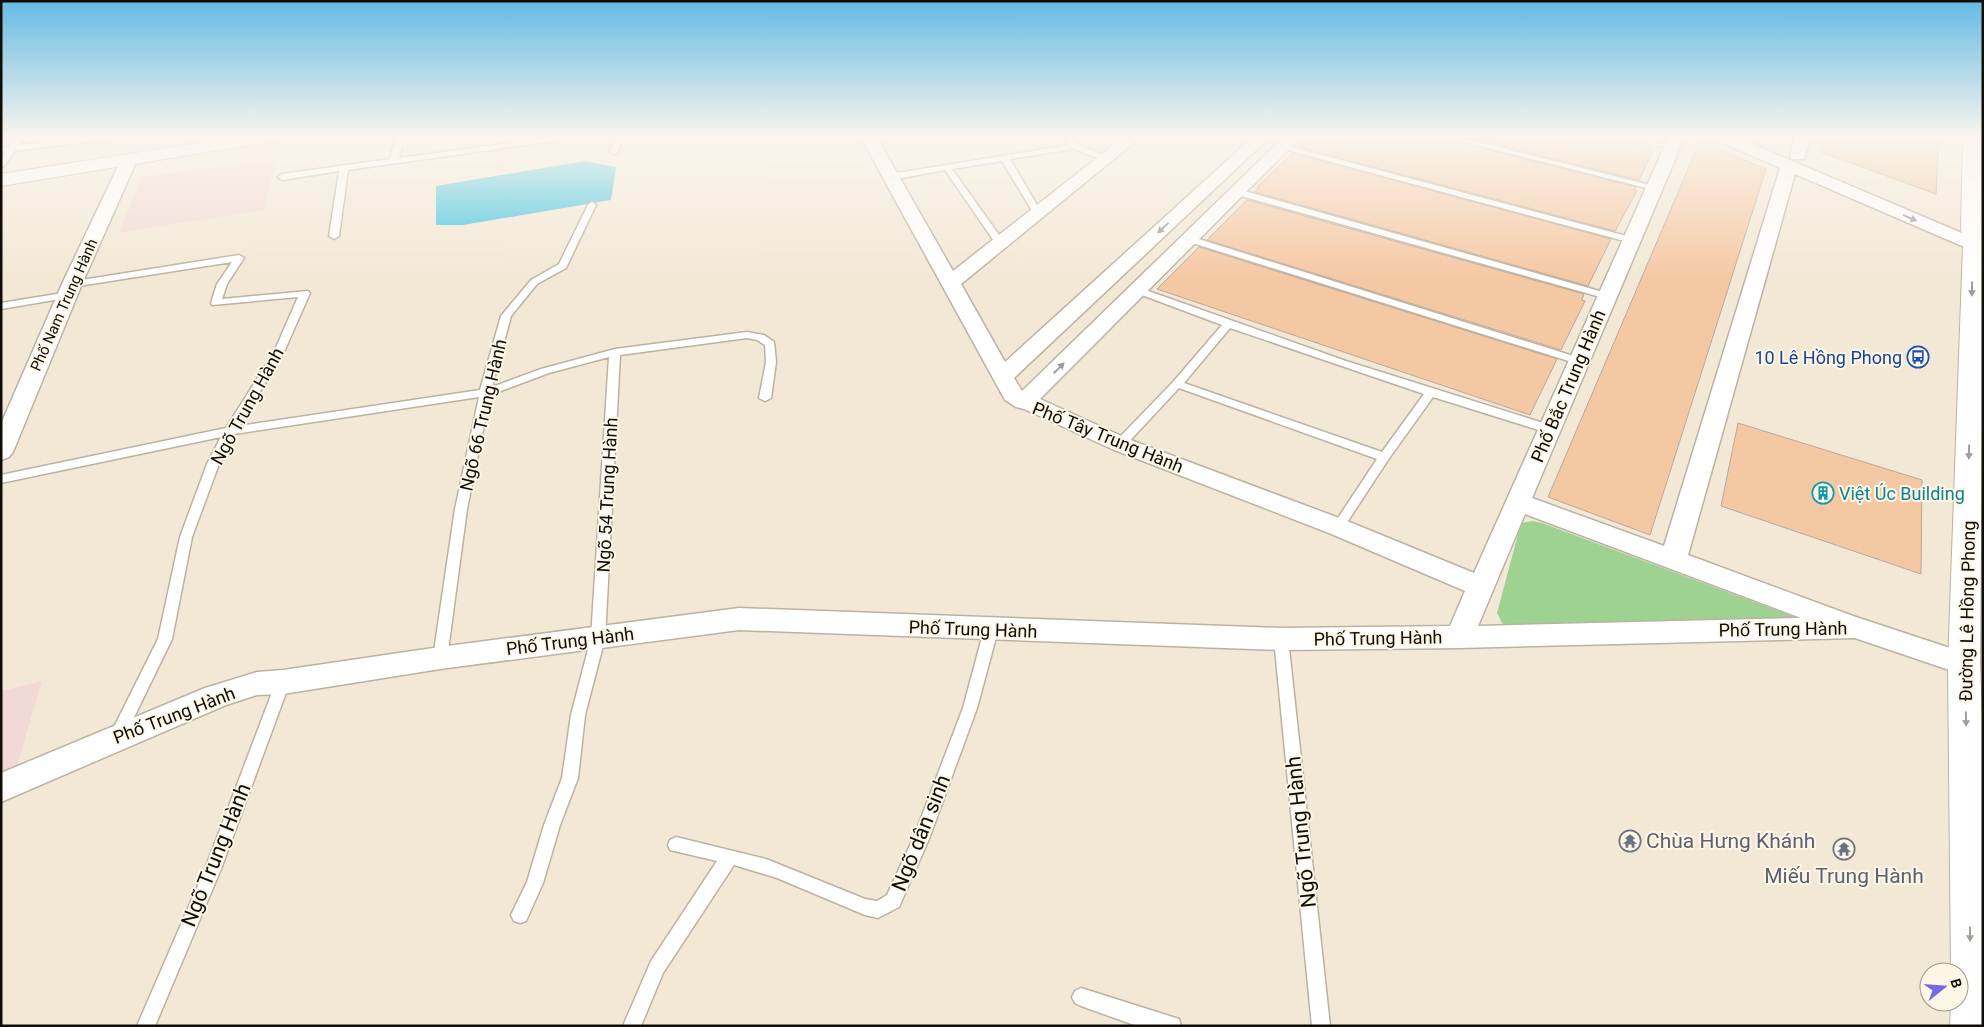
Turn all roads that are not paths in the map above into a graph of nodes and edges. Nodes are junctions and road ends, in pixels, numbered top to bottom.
1 (119, 184) edge
2 (342, 184) edge
3 (895, 184) edge
4 (958, 184) edge
5 (1020, 184) edge
6 (1073, 184) edge
7 (1211, 184) edge
8 (1245, 184) edge
9 (1437, 184) edge
10 (1638, 184) edge
11 (1656, 184) edge
12 (1786, 184) edge
13 (1849, 184) edge
14 (1974, 184) edge
15 (1654, 188) junction
16 (1237, 192) junction
17 (592, 205) dead end
18 (1037, 212) junction
19 (334, 236) dead end
20 (1977, 238) edge
21 (1189, 239) junction
22 (1631, 240) junction
23 (999, 242) junction
24 (950, 283) junction
25 (70, 290) junction
26 (1137, 290) junction
27 (1607, 296) junction
28 (1, 306) edge
29 (1228, 324) junction
30 (615, 352) junction
31 (1579, 360) junction
32 (1002, 377) junction
33 (1177, 384) junction
34 (484, 393) junction
35 (1430, 393) junction
36 (765, 398) dead end
37 (1024, 402) junction
38 (1549, 429) junction
39 (230, 431) junction
40 (1120, 444) junction
41 (1, 452) edge
42 (1384, 457) junction
43 (1, 479) edge
44 (1517, 502) junction
45 (1338, 527) junction
46 (1673, 561) junction
47 (1481, 587) junction
48 (1856, 628) junction
49 (991, 630) junction
50 (1458, 637) junction
51 (598, 638) junction
52 (1281, 639) junction
53 (440, 658) junction
54 (1964, 664) junction
55 (283, 682) junction
56 (117, 737) junction
57 (1, 788) edge
58 (676, 845) dead end
59 (730, 857) junction
60 (1976, 908) edge
61 (520, 915) dead end
62 (1081, 997) dead end
63 (146, 1026) edge
64 (632, 1026) edge
65 (1172, 1026) edge
66 (1321, 1026) edge
67 (1971, 1026) edge

1 - 25 street, Phố Nam Trung Hành
2 - 19 lane
3 - 24 street, Phố Tây Trung Hành
4 - 23 lane
5 - 18 lane
6 - 18 street
7 -> 32 street
8 - 16 street
9 - 22 lane
10 - 15 lane
11 - 15 street, Phố Bắc Trung Hành
12 - 46 street
13 - 20 street
14 - 20 main road, Đường Lê Hồng Phong
15 - 22 street, Phố Bắc Trung Hành
16 - 21 street
16 - 27 lane
17 - 34 lane, Ngõ 66 Trung Hành
18 - 23 street
20 -> 54 main road, Đường Lê Hồng Phong
21 - 26 street
21 - 31 lane
22 - 27 street, Phố Bắc Trung Hành
23 - 24 street
24 - 32 street, Phố Tây Trung Hành
25 - 28 lane
25 - 39 lane, Ngõ Trung Hành
25 - 41 street, Phố Nam Trung Hành
26 - 29 lane
37 -> 26 street
27 - 31 street, Phố Bắc Trung Hành
29 - 33 lane
29 - 35 lane
30 - 34 lane
30 - 36 lane
30 - 51 lane, Ngõ 54 Trung Hành
31 - 38 street, Phố Bắc Trung Hành
32 - 37 street, Phố Tây Trung Hành
33 - 40 lane
33 - 42 lane
34 - 39 lane
34 - 53 lane, Ngõ 66 Trung Hành
35 - 38 lane
35 - 42 lane
37 - 40 street, Phố Tây Trung Hành
38 - 44 street, Phố Bắc Trung Hành
39 - 43 lane
39 - 56 lane, Ngõ Trung Hành
40 - 45 street, Phố Tây Trung Hành
42 - 45 lane
44 - 46 street
44 - 47 street, Phố Bắc Trung Hành
45 - 47 street, Phố Tây Trung Hành
46 - 48 street
47 - 50 street, Phố Bắc Trung Hành
48 - 50 street, Phố Trung Hành
48 - 54 street, Phố Trung Hành
49 - 51 street, Phố Trung Hành
49 - 52 street, Phố Trung Hành
49 - 59 lane, Ngõ dân sinh
50 - 52 street, Phố Trung Hành
51 - 53 street, Phố Trung Hành
51 - 61 lane, Ngõ 54 Trung Hành
52 - 66 lane, Ngõ Trung Hành
53 - 55 street, Phố Trung Hành
54 -> 60 main road, Đường Lê Hồng Phong
55 - 56 street, Phố Trung Hành
55 - 63 lane, Ngõ Trung Hành
56 - 57 street, Phố Trung Hành
58 - 59 lane, Ngõ dân sinh
59 - 64 lane
60 -> 67 main road, Đường Lê Hồng Phong
62 - 65 lane

